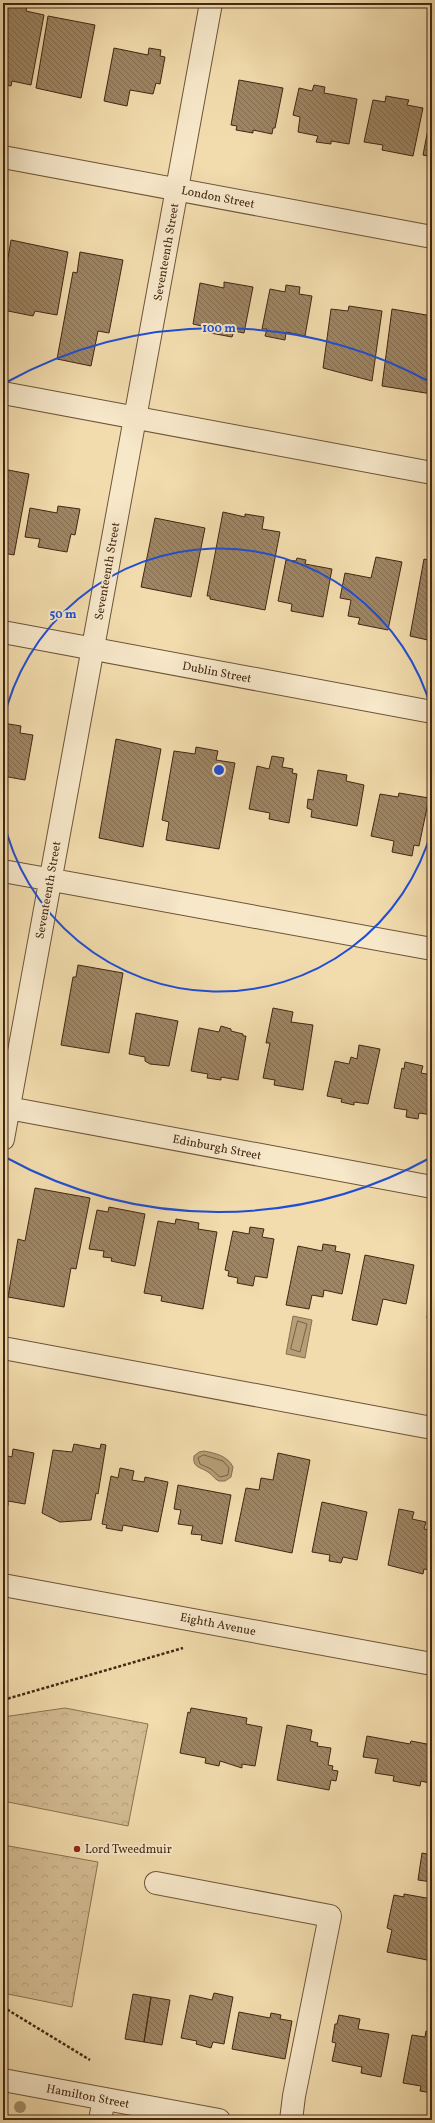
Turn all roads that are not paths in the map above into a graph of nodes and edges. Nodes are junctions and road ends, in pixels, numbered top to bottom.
1 (211, 3) edge
2 (3, 157) edge
3 (177, 190) junction
4 (432, 237) edge
5 (3, 393) edge
6 (135, 418) junction
7 (432, 473) edge
8 (3, 632) edge
9 (93, 649) junction
10 (432, 712) edge
11 (3, 871) edge
12 (50, 880) junction
13 (432, 949) edge
14 (6, 1107) edge
15 (3, 1139) edge
16 (432, 1187) edge
17 (3, 1348) edge
18 (432, 1428) edge
19 (3, 1584) edge
20 (432, 1664) edge
21 (156, 1883) dead end
22 (3, 2080) edge
23 (104, 2099) junction
24 (100, 2120) edge
25 (220, 2120) edge
26 (291, 2120) edge

1 - 3 street, Seventeenth Street
2 - 3 street, London Street
3 - 4 street, London Street
3 - 6 street, Seventeenth Street
5 - 6 street
6 - 7 street
6 - 9 street, Seventeenth Street
8 - 9 street, Dublin Street
9 - 10 street, Dublin Street
9 - 12 street, Seventeenth Street
11 - 12 street
12 - 13 street
12 - 14 street, Seventeenth Street
14 - 15 street, Seventeenth Street
14 - 16 street, Edinburgh Street
17 - 18 street
19 - 20 street, Eighth Avenue
21 - 26 street
22 - 23 street, Hamilton Street
23 - 24 street
23 - 25 street, Hamilton Street

